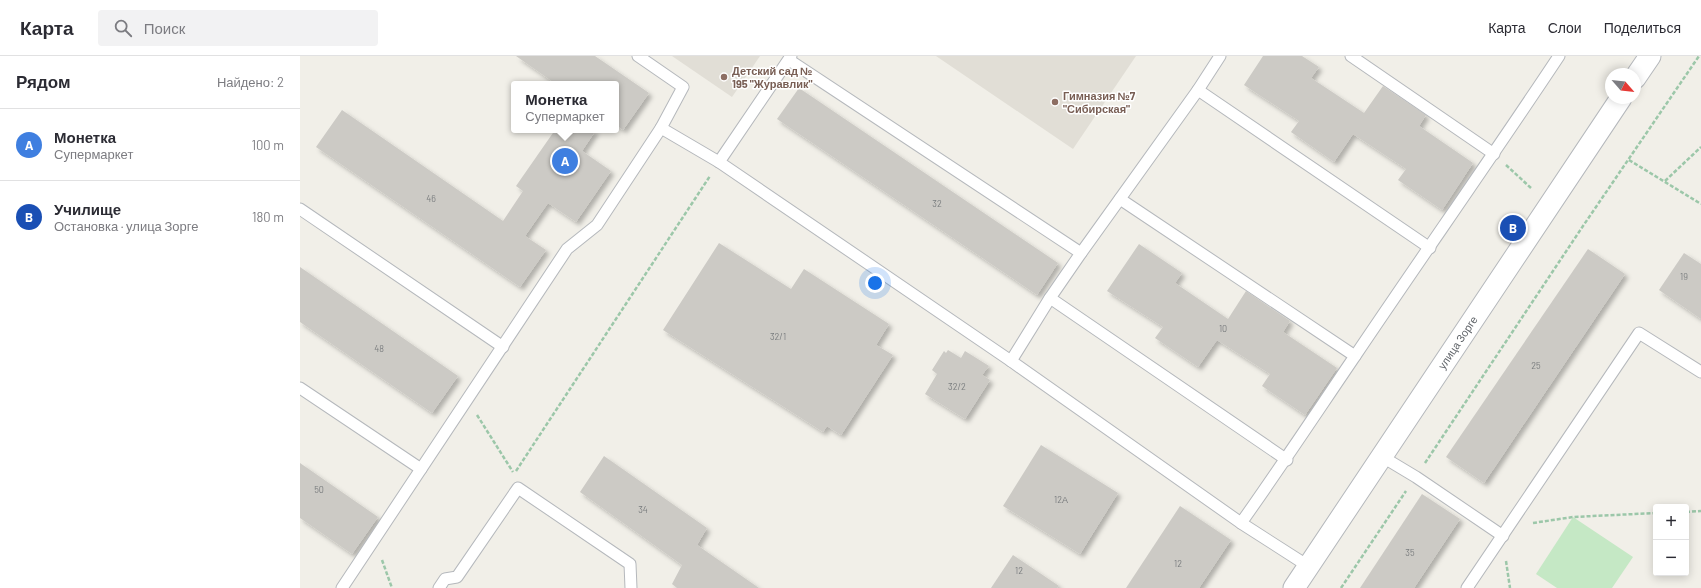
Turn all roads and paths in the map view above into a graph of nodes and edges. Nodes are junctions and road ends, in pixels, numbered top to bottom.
1 (638, 56) edge
2 (1220, 56) edge
3 (1351, 56) edge
4 (1559, 56) edge
5 (1650, 56) edge
6 (1699, 56) edge
7 (790, 58) edge
8 (1641, 69) edge
9 (1198, 90) junction
10 (1617, 104) edge
11 (661, 128) junction
12 (1701, 147) edge
13 (1494, 154) junction
14 (1629, 160) junction
15 (719, 162) junction
16 (1665, 181) junction
17 (1531, 188) dead end
18 (1120, 199) junction
19 (1701, 204) edge
20 (300, 209) edge
21 (1430, 248) junction
22 (1081, 253) junction
23 (1050, 298) junction
24 (503, 346) junction
25 (1355, 356) junction
26 (1011, 361) junction
27 (1701, 372) edge
28 (300, 388) edge
29 (467, 400) junction
30 (1381, 456) junction
31 (1286, 460) junction
32 (421, 469) junction
33 (1416, 477) junction
34 (1701, 511) edge
35 (1689, 512) edge
36 (1653, 513) edge
37 (1241, 523) junction
38 (1510, 526) junction
39 (1503, 536) junction
40 (374, 540) junction
41 (1308, 566) junction
42 (342, 588) edge
43 (392, 588) edge
44 (439, 588) edge
45 (631, 588) edge
46 (1294, 588) edge
47 (1341, 588) edge
48 (1467, 588) edge

1 - 11 lane
2 - 9 lane
3 - 13 lane
4 - 13 lane
5 - 8 street
6 - 14 path
7 - 15 lane
7 - 22 lane
9 - 18 lane
9 - 21 lane
10 - 30 street, улица Зорге
11 - 15 lane
11 - 24 lane
12 - 16 path
13 - 17 path
13 - 21 lane
14 - 16 path
14 - 33 path
15 - 26 lane
15 - 29 path
16 - 19 path
18 - 22 lane
18 - 25 lane
20 - 24 lane
21 - 25 lane
22 - 23 lane
23 - 26 lane
23 - 31 lane
24 - 29 lane
25 - 31 lane
26 - 37 lane
27 - 38 lane
28 - 32 lane
29 - 32 lane
30 - 33 lane
30 - 41 street, улица Зорге
31 - 37 lane
32 - 40 lane
33 - 39 lane
33 - 47 path
34 - 35 path
36 - 38 path
37 - 41 lane
38 - 39 lane
39 - 48 lane
40 - 42 lane
40 - 43 path
41 - 46 street, улица Зорге
44 - 45 lane

